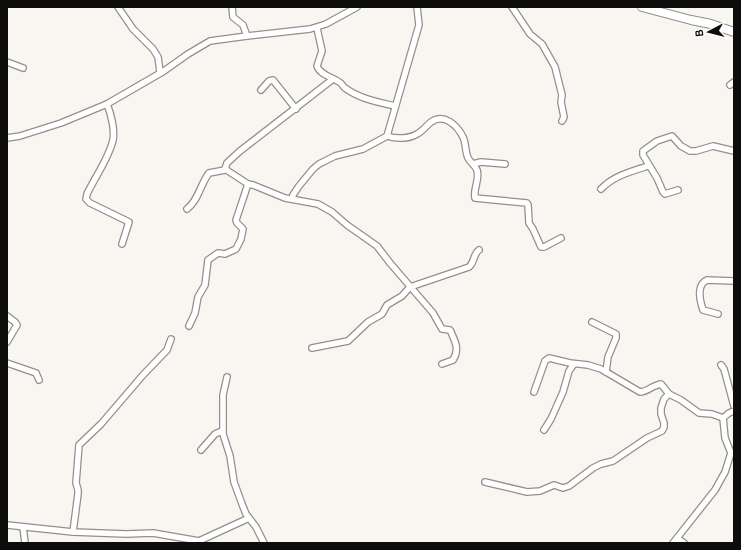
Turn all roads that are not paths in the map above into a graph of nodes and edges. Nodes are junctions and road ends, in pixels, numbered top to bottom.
1 (118, 7) edge
2 (232, 7) edge
3 (357, 7) edge
4 (417, 7) edge
5 (512, 7) edge
6 (642, 7) edge
7 (317, 28) junction
8 (734, 32) edge
9 (247, 36) junction
10 (7, 62) edge
11 (23, 68) dead end
12 (160, 72) junction
13 (333, 79) junction
14 (260, 90) dead end
15 (107, 104) junction
16 (395, 106) junction
17 (296, 109) junction
18 (562, 122) dead end
19 (387, 136) junction
20 (7, 138) edge
21 (734, 151) edge
22 (472, 164) junction
23 (505, 164) dead end
24 (648, 166) junction
25 (225, 170) junction
26 (248, 184) junction
27 (601, 189) dead end
28 (678, 190) dead end
29 (292, 199) junction
30 (187, 209) dead end
31 (561, 238) dead end
32 (122, 244) dead end
33 (479, 250) dead end
34 (734, 281) edge
35 (410, 286) junction
36 (718, 314) dead end
37 (7, 316) edge
38 (592, 322) dead end
39 (189, 326) dead end
40 (171, 339) dead end
41 (7, 342) edge
42 (312, 348) dead end
43 (7, 363) edge
44 (442, 364) dead end
45 (574, 364) junction
46 (721, 365) dead end
47 (606, 372) junction
48 (226, 377) dead end
49 (39, 380) dead end
50 (534, 392) dead end
51 (669, 394) junction
52 (734, 406) edge
53 (734, 411) edge
54 (723, 418) junction
55 (544, 430) dead end
56 (222, 431) junction
57 (200, 450) dead end
58 (485, 482) dead end
59 (249, 518) junction
60 (7, 525) edge
61 (23, 527) junction
62 (73, 532) junction
63 (678, 538) junction
64 (25, 543) edge
65 (264, 543) edge
66 (673, 543) edge
67 (684, 543) edge

1 - 12 street
2 - 9 street
3 - 7 street
4 - 16 street
5 - 18 street
6 - 8 highway
7 - 9 street
7 - 13 street
9 - 12 street
10 - 11 street
12 - 15 street
13 - 16 street
13 - 17 street
14 - 17 street
15 - 20 street
15 - 32 street
16 - 19 street
17 - 25 street
19 - 22 street
19 - 29 street
21 - 24 street
22 - 23 street
22 - 31 street
24 - 27 street
24 - 28 street
25 - 26 street
25 - 30 street
26 - 29 street
26 - 39 street
29 - 35 street
33 - 35 street
34 - 36 street
35 - 42 street
35 - 44 street
37 - 41 street
38 - 47 street
40 - 62 street
43 - 49 street
45 - 47 street
45 - 50 street
45 - 55 street
46 - 52 street
47 - 51 street
48 - 56 street
51 - 54 street
51 - 58 street
53 - 54 street
54 - 63 street
56 - 57 street
56 - 59 street
59 - 62 street
59 - 65 street
60 - 61 street
61 - 62 street
61 - 64 street
63 - 66 street
63 - 67 street

